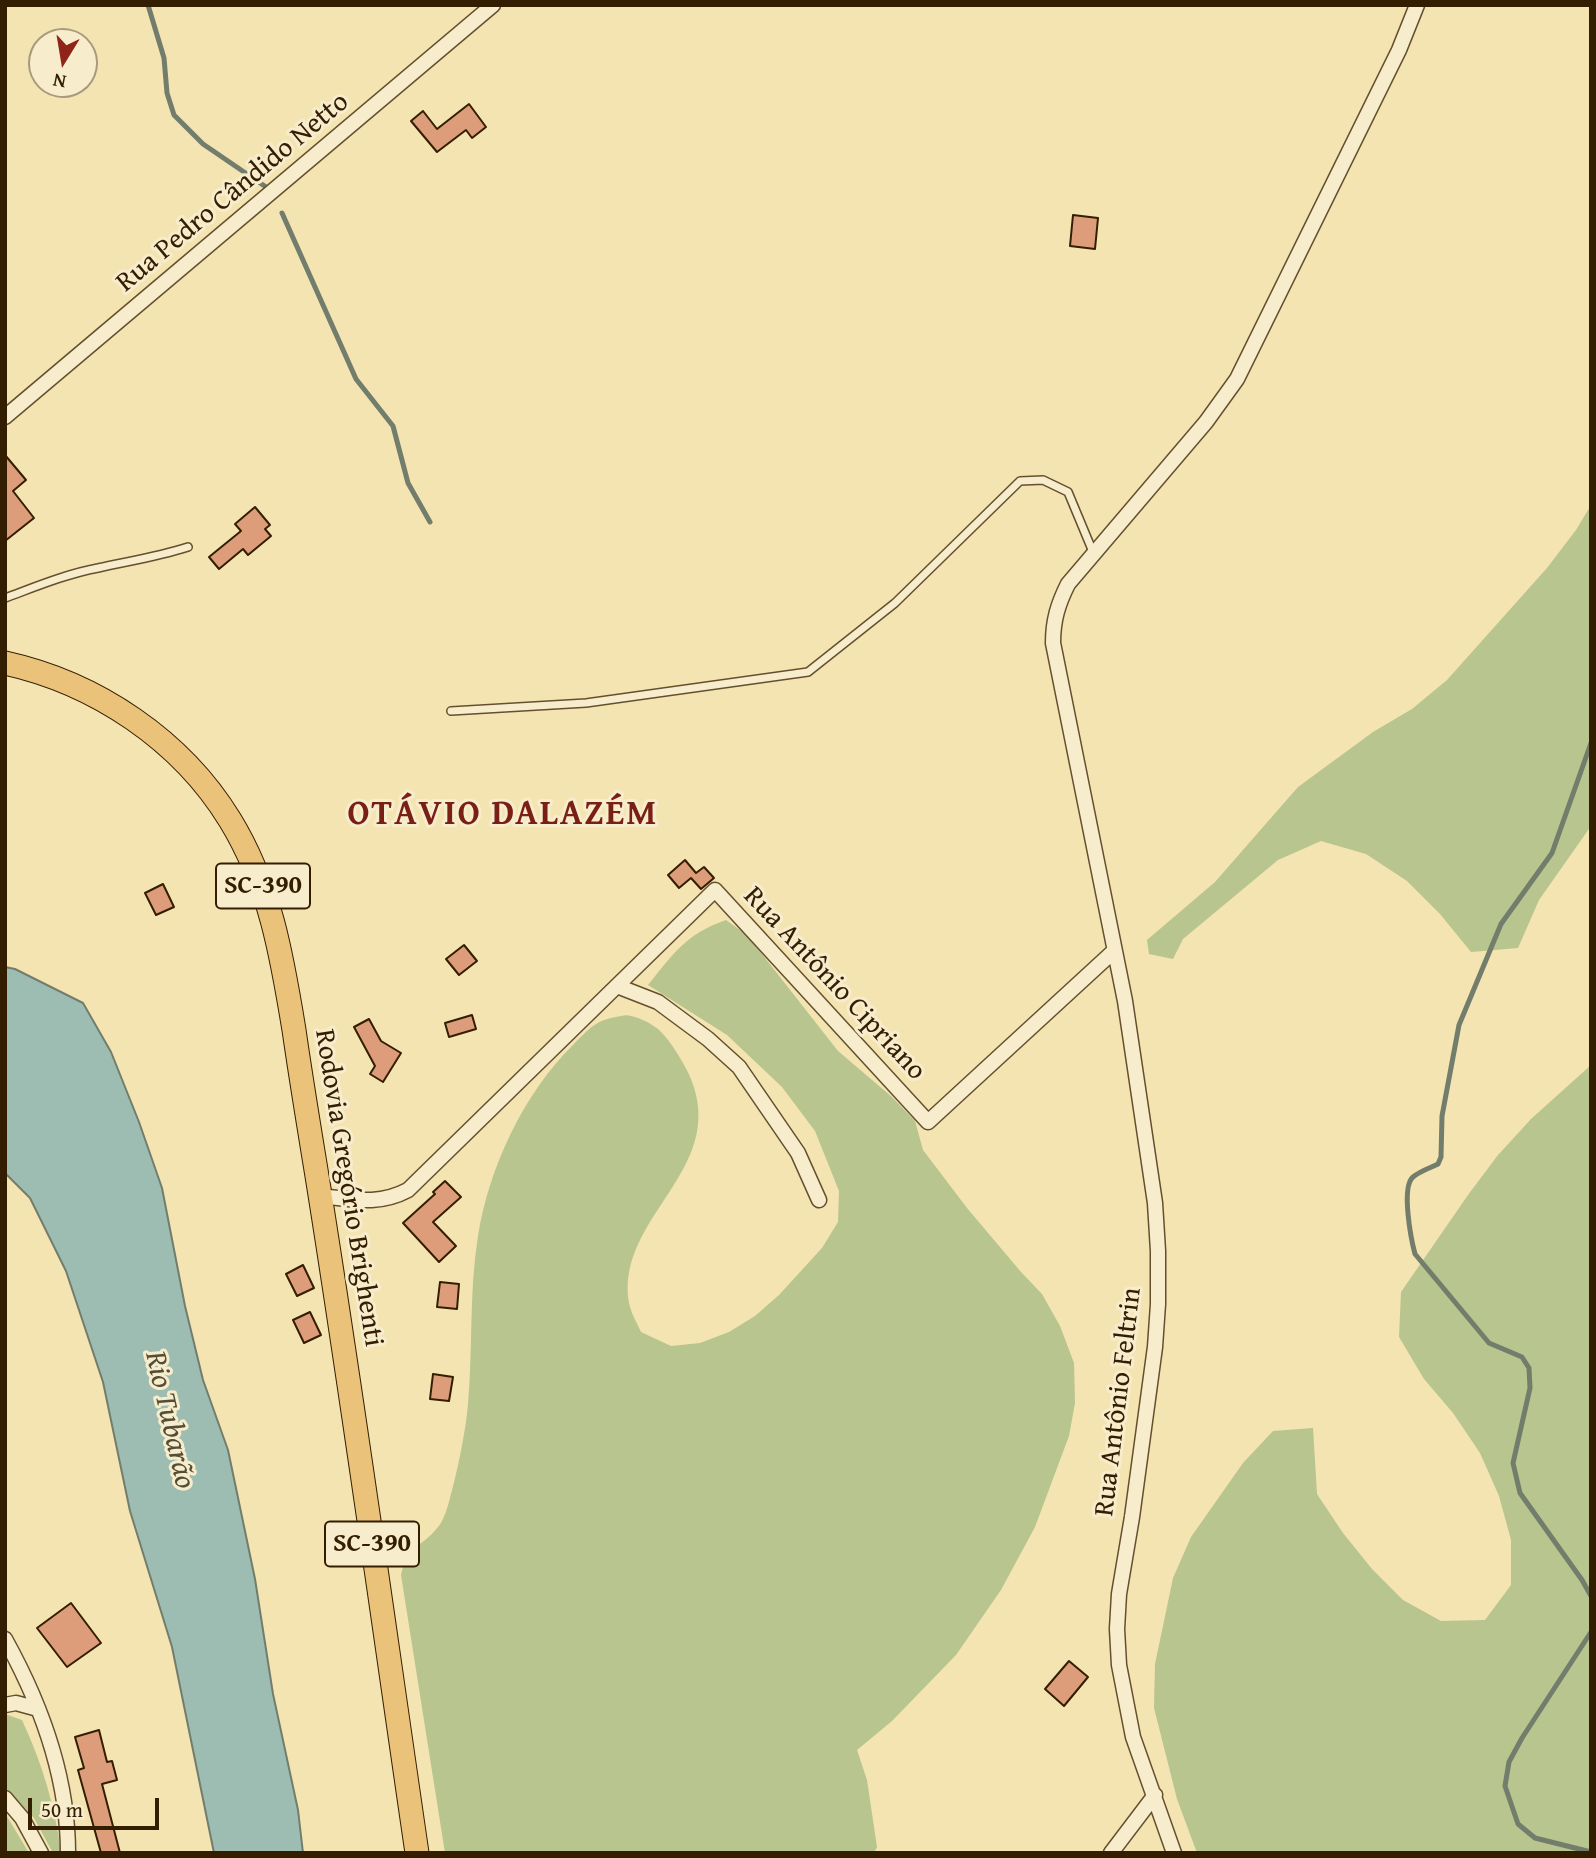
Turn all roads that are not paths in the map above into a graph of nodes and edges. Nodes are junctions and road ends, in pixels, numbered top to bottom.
1 (493, 5) edge
2 (1417, 5) edge
3 (5, 417) edge
4 (188, 547) dead end
5 (1093, 552) junction
6 (5, 598) edge
7 (5, 663) edge
8 (451, 711) dead end
9 (1114, 951) junction
10 (617, 986) junction
11 (320, 1196) junction
12 (819, 1200) dead end
13 (5, 1639) edge
14 (5, 1704) edge
15 (38, 1709) junction
16 (1155, 1795) junction
17 (5, 1798) edge
18 (41, 1853) edge
19 (68, 1853) edge
20 (417, 1853) edge
21 (1111, 1853) edge
22 (1174, 1853) edge

1 - 3 street, Rua Pedro Cândido Netto
2 - 5 street, Rua Antônio Feltrin
4 - 6 lane
5 - 8 lane
5 - 9 street, Rua Antônio Feltrin
7 - 11 main road, Rodovia Gregório Brighenti / SC-390
9 - 10 street, Rua Antônio Cipriano
9 - 16 street, Rua Antônio Feltrin
10 - 11 street, Rua Antônio Cipriano
10 - 12 street
11 - 20 main road, Rodovia Gregório Brighenti / SC-390
13 - 15 street
14 - 15 street
15 - 19 street
16 - 21 street
16 - 22 street, Rua Antônio Feltrin
17 - 18 street

